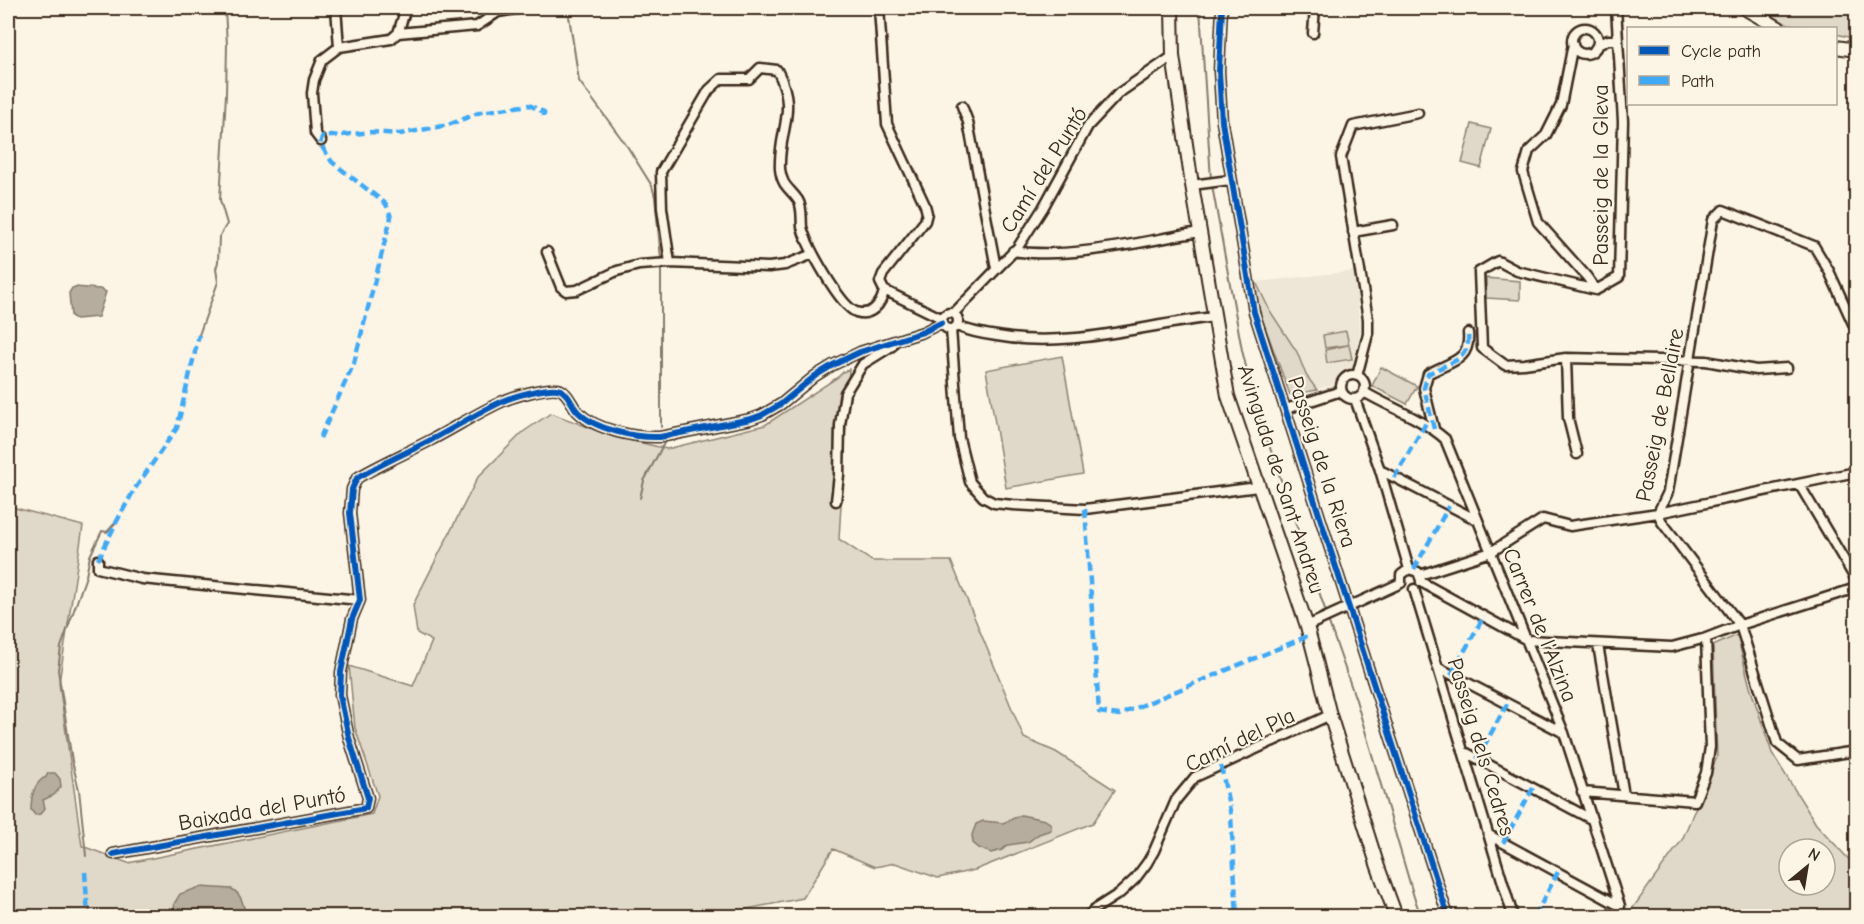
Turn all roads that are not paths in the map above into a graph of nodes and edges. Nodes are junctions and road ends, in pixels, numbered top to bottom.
1 (336, 8) edge
2 (406, 8) edge
3 (523, 8) edge
4 (879, 8) edge
5 (1172, 8) edge
6 (1222, 8) edge
7 (1315, 8) edge
8 (1616, 8) edge
9 (1744, 8) edge
10 (1777, 27) edge
11 (398, 33) junction
12 (1313, 33) dead end
13 (1618, 40) junction
14 (1573, 44) junction
15 (1598, 45) junction
16 (339, 47) junction
17 (1837, 47) edge
18 (1857, 50) edge
19 (1173, 56) junction
20 (1624, 74) edge
21 (962, 106) dead end
22 (1418, 113) dead end
23 (321, 141) dead end
24 (1230, 180) junction
25 (1192, 185) junction
26 (1393, 225) dead end
27 (1200, 232) junction
28 (1353, 232) junction
29 (1013, 251) junction
30 (548, 252) dead end
31 (813, 255) junction
32 (670, 263) junction
33 (996, 268) junction
34 (884, 290) junction
35 (1596, 290) junction
36 (954, 313) junction
37 (1214, 316) junction
38 (941, 320) junction
39 (954, 327) junction
40 (1857, 330) edge
41 (1468, 333) dead end
42 (900, 341) junction
43 (1566, 357) junction
44 (1689, 361) junction
45 (1787, 368) dead end
46 (1357, 375) junction
47 (1341, 391) junction
48 (1364, 392) junction
49 (1355, 399) junction
50 (1286, 409) junction
51 (1434, 429) junction
52 (1577, 454) dead end
53 (1380, 470) junction
54 (1857, 472) edge
55 (1799, 484) junction
56 (1258, 487) junction
57 (836, 501) dead end
58 (1658, 513) junction
59 (1477, 520) junction
60 (1491, 552) junction
61 (98, 560) dead end
62 (1409, 569) junction
63 (1857, 580) edge
64 (1418, 582) junction
65 (1401, 583) junction
66 (1857, 588) edge
67 (360, 600) junction
68 (1350, 606) junction
69 (1740, 625) junction
70 (1307, 626) junction
71 (1706, 638) junction
72 (1527, 640) junction
73 (1598, 645) junction
74 (1439, 668) junction
75 (1330, 715) junction
76 (1564, 733) junction
77 (1463, 751) junction
78 (1857, 751) edge
79 (1582, 792) junction
80 (1624, 795) junction
81 (1591, 819) junction
82 (1489, 835) junction
83 (113, 854) dead end
84 (1620, 906) junction
85 (1088, 916) edge
86 (1396, 916) edge
87 (1448, 916) edge
88 (1513, 916) edge
89 (1616, 916) edge

1 - 16 street
2 - 11 street
3 - 11 street
4 - 34 street
5 - 19 street, Avinguda de Sant Andreu
6 - 24 street, Passeig de la Riera
7 - 12 street
8 - 13 street, Passeig de la Gleva
9 - 10 street
11 - 16 street
13 - 15 street
13 - 20 street, Passeig de la Gleva
14 - 15 street
14 - 15 street
14 - 35 street
16 - 23 street
17 - 18 street
19 - 25 street, Avinguda de Sant Andreu
19 - 29 street, Camí del Puntó
20 - 35 street, Passeig de la Gleva
21 - 33 street
22 - 28 street
24 - 25 street
24 - 50 street, Passeig de la Riera
25 - 27 street, Avinguda de Sant Andreu
26 - 28 street
27 - 29 street
27 - 37 street, Avinguda de Sant Andreu
28 - 46 street
29 - 33 street, Camí del Puntó
30 - 32 street
31 - 32 street
31 - 32 street
31 - 34 street
33 - 36 street, Camí del Puntó
34 - 38 street
35 - 43 street, Passeig de la Gleva
36 - 38 street
36 - 39 street
37 - 39 street
37 - 56 street, Avinguda de Sant Andreu
38 - 39 street
38 - 42 street, Baixada del Puntó
39 - 56 street
40 - 44 street, Passeig de Bellaire
41 - 51 street
42 - 57 street
42 - 67 street, Baixada del Puntó
43 - 44 street, Passeig de la Gleva
43 - 52 street
44 - 45 street, Passeig de la Gleva
44 - 58 street, Passeig de Bellaire
46 - 47 street
46 - 48 street
47 - 49 street
47 - 50 street
48 - 49 street
48 - 51 street, Carrer de l'Alzina
49 - 53 street
50 - 68 street, Passeig de la Riera
51 - 59 street, Carrer de l'Alzina
53 - 59 street
53 - 62 street
54 - 55 street
55 - 58 street
55 - 63 street
56 - 70 street, Avinguda de Sant Andreu
58 - 60 street
58 - 69 street, Passeig de Bellaire
59 - 60 street, Carrer de l'Alzina
60 - 64 street
60 - 72 street, Carrer de l'Alzina
61 - 67 street
62 - 64 street
62 - 65 street
64 - 65 street
64 - 72 street
64 - 74 street, Passeig dels Cedres
65 - 68 street
66 - 69 street
67 - 83 street, Baixada del Puntó
68 - 70 street
68 - 87 street, Passeig de la Riera
69 - 71 street
69 - 78 street, Passeig de Bellaire
70 - 75 street, Avinguda de Sant Andreu
71 - 73 street
71 - 80 street
72 - 73 street
72 - 76 street, Carrer de l'Alzina
73 - 80 street
74 - 76 street
74 - 77 street, Passeig dels Cedres
75 - 85 street, Camí del Pla
75 - 86 street, Avinguda de Sant Andreu
76 - 79 street, Carrer de l'Alzina
77 - 81 street
77 - 82 street, Passeig dels Cedres
79 - 80 street
79 - 81 street, Carrer de l'Alzina
81 - 84 street, Carrer de l'Alzina
82 - 84 street
82 - 88 street, Passeig dels Cedres
84 - 89 street

